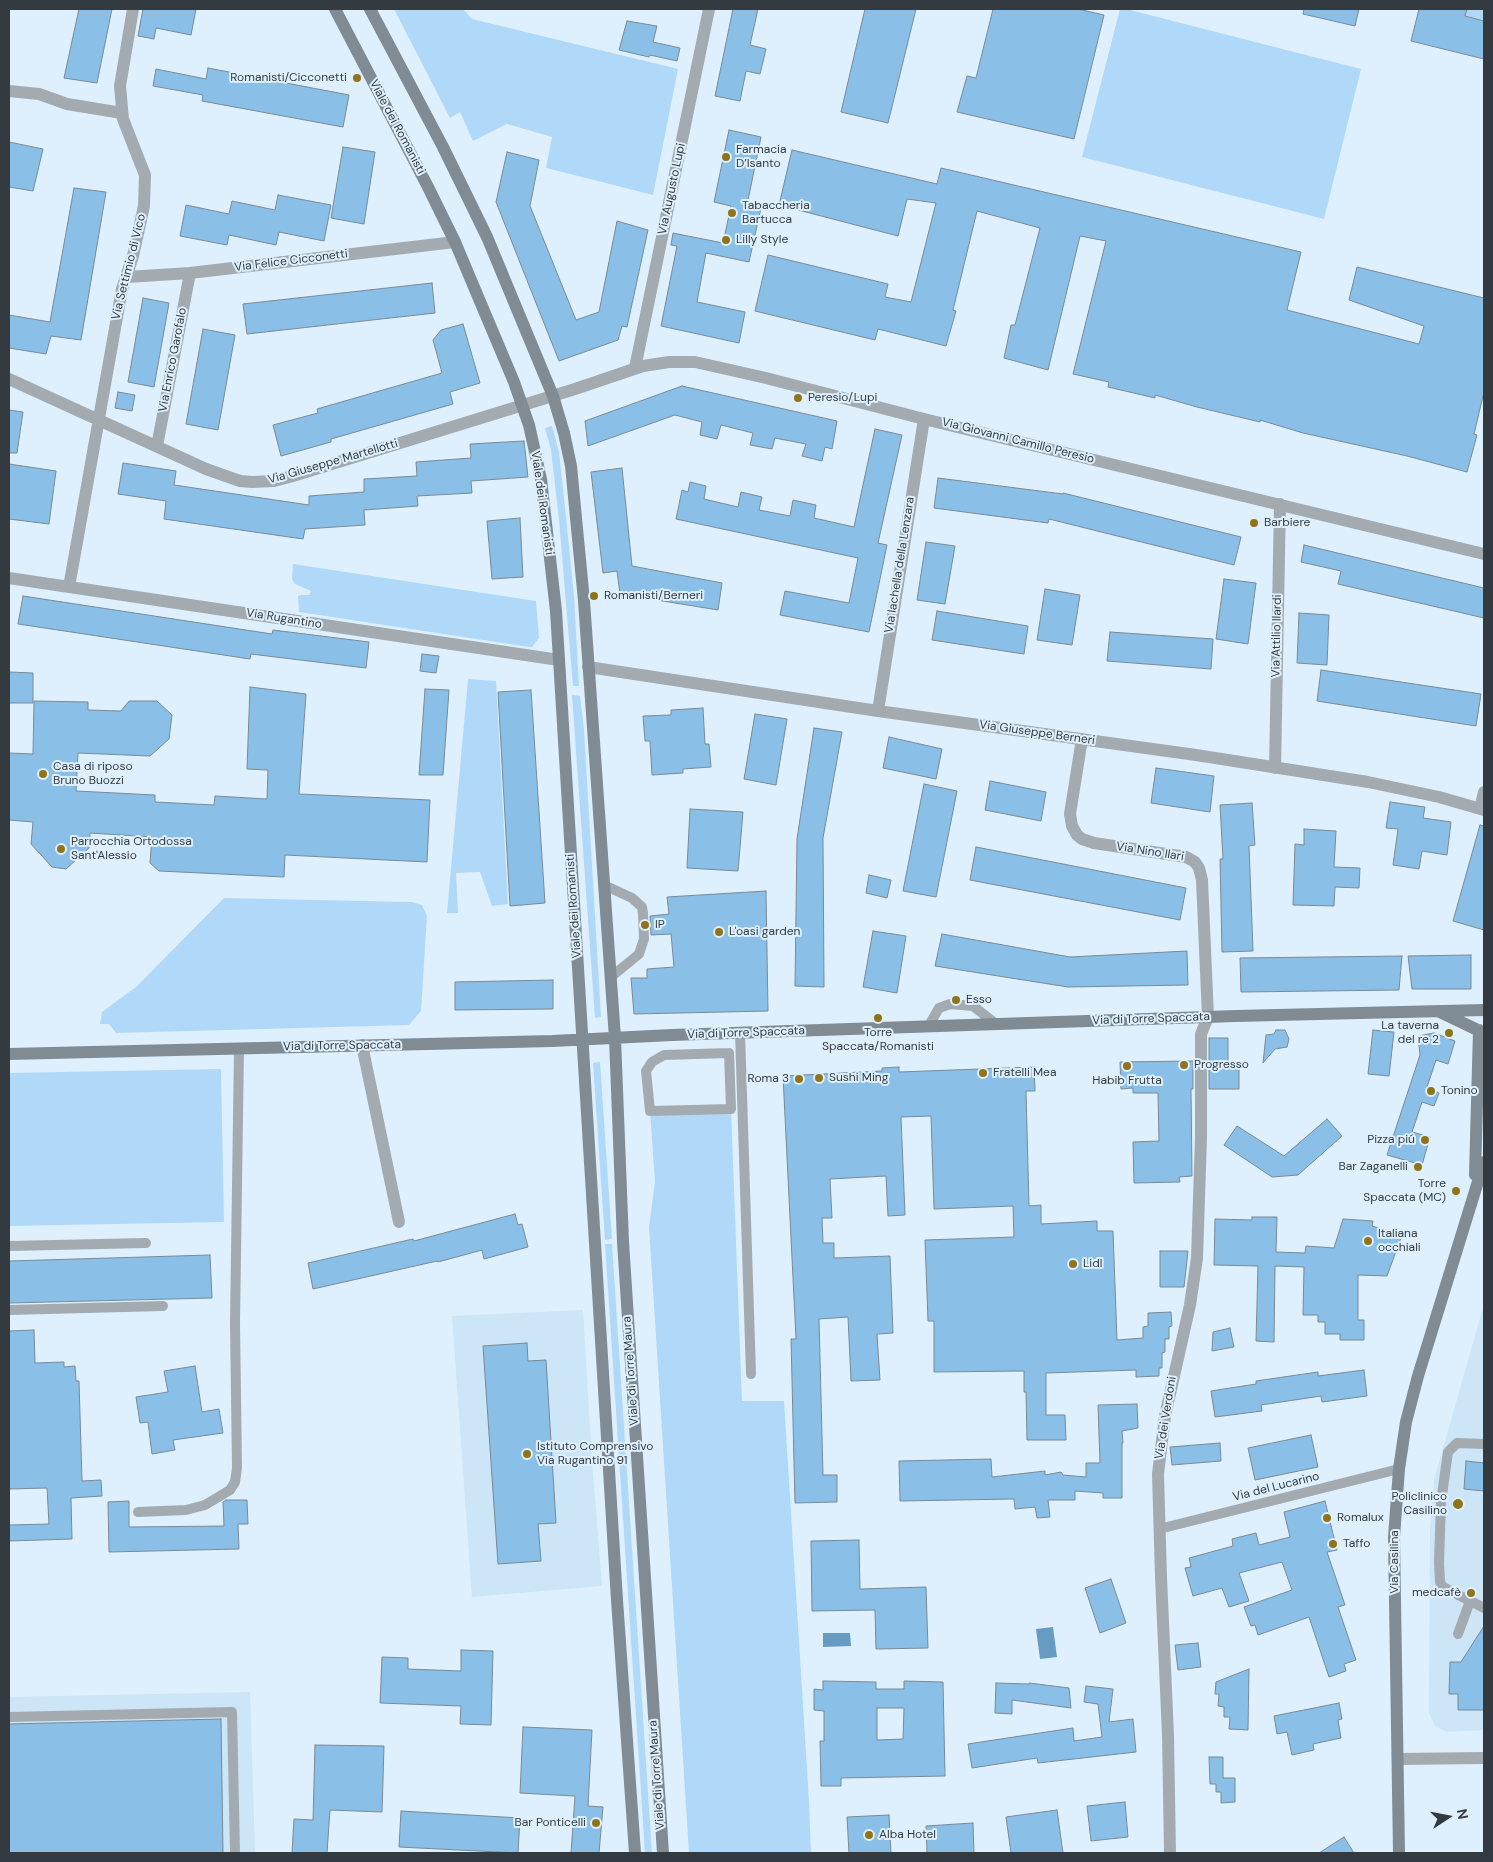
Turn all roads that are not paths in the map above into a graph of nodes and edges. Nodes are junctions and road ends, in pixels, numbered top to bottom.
1 (133, 9) edge
2 (335, 9) edge
3 (370, 9) edge
4 (709, 9) edge
5 (9, 91) edge
6 (122, 113) junction
7 (455, 242) junction
8 (190, 273) junction
9 (127, 277) junction
10 (635, 368) junction
11 (9, 379) edge
12 (553, 396) junction
13 (522, 405) junction
14 (924, 419) junction
15 (98, 420) junction
16 (157, 446) junction
17 (1280, 504) junction
18 (1484, 554) edge
19 (9, 578) edge
20 (69, 587) junction
21 (558, 660) junction
22 (588, 667) junction
23 (878, 711) junction
24 (1082, 740) junction
25 (1275, 768) junction
26 (1484, 792) edge
27 (1482, 809) edge
28 (604, 885) junction
29 (610, 977) junction
30 (1484, 1010) edge
31 (1437, 1011) junction
32 (1208, 1017) junction
33 (996, 1024) junction
34 (928, 1026) junction
35 (1482, 1031) edge
36 (740, 1033) junction
37 (615, 1038) junction
38 (582, 1040) junction
39 (362, 1045) junction
40 (239, 1048) junction
41 (9, 1054) edge
42 (731, 1109) joint
43 (1484, 1162) edge
44 (1475, 1191) junction
45 (399, 1222) dead end
46 (146, 1243) dead end
47 (9, 1246) edge
48 (162, 1306) dead end
49 (9, 1310) edge
50 (751, 1374) dead end
51 (1484, 1444) edge
52 (1399, 1469) junction
53 (138, 1512) dead end
54 (1160, 1529) junction
55 (1470, 1601) junction
56 (1484, 1608) edge
57 (1458, 1634) dead end
58 (9, 1717) edge
59 (1484, 1758) edge
60 (1398, 1759) junction
61 (235, 1853) edge
62 (635, 1853) edge
63 (663, 1853) edge
64 (1170, 1853) edge
65 (1399, 1853) edge

1 - 6 street, Via Settimio di Vico
2 - 7 street, Viale dei Romanisti
3 - 12 street
4 - 10 street, Via Augusto Lupi
5 - 6 street
6 - 9 street, Via Settimio di Vico
7 - 8 street, Via Felice Cicconetti
7 - 13 street, Viale dei Romanisti
8 - 9 street, Via Felice Cicconetti
8 - 16 street, Via Enrico Garofalo
9 - 15 street, Via Settimio di Vico
10 - 12 street, Via Giovanni Camillo Peresio
10 - 14 street, Via Giovanni Camillo Peresio
11 - 15 street, Via Giuseppe Martellotti
12 - 13 street, Via Giuseppe Martellotti
12 - 22 street
13 - 16 street, Via Giuseppe Martellotti
13 - 21 street, Viale dei Romanisti
14 - 17 street, Via Giovanni Camillo Peresio
14 - 23 street, Via Iachella della Lenzara
15 - 16 street, Via Giuseppe Martellotti
15 - 20 street, Via Settimio di Vico
17 - 18 street, Via Giovanni Camillo Peresio
17 - 25 street, Via Attilio Ilardi
19 - 20 street, Via Rugantino
20 - 21 street, Via Rugantino
21 - 38 street, Viale dei Romanisti
22 - 23 street, Via Giuseppe Berneri
22 - 28 street
23 - 24 street, Via Giuseppe Berneri
24 - 25 street, Via Giuseppe Berneri
24 - 32 street, Via Nino Ilari
25 - 27 street, Via Giuseppe Berneri
26 - 27 street
28 - 29 street
28 - 29 lane
29 - 37 street
30 - 31 street, Via di Torre Spaccata
31 - 32 street, Via di Torre Spaccata
31 - 35 street
32 - 33 street, Via di Torre Spaccata
32 - 54 street, Via dei Verdoni
33 - 34 street, Via di Torre Spaccata
33 - 34 lane
34 - 36 street, Via di Torre Spaccata
35 - 44 street, Via Casilina
36 - 37 street, Via di Torre Spaccata
36 - 50 lane
37 - 38 street, Via di Torre Spaccata
37 - 63 street, Viale di Torre Maura
38 - 39 street, Via di Torre Spaccata
38 - 62 street
39 - 40 street, Via di Torre Spaccata
39 - 45 street
40 - 41 street, Via di Torre Spaccata
40 - 53 lane
42 - 42 lane
43 - 44 street, Via Casilina
44 - 52 street, Via Casilina
46 - 47 lane
48 - 49 lane
51 - 55 lane
52 - 54 lane, Via del Lucarino
52 - 60 street, Via Casilina
54 - 64 street, Via dei Verdoni
55 - 56 lane
55 - 57 lane
58 - 61 lane
59 - 60 street
60 - 65 street, Via Casilina

